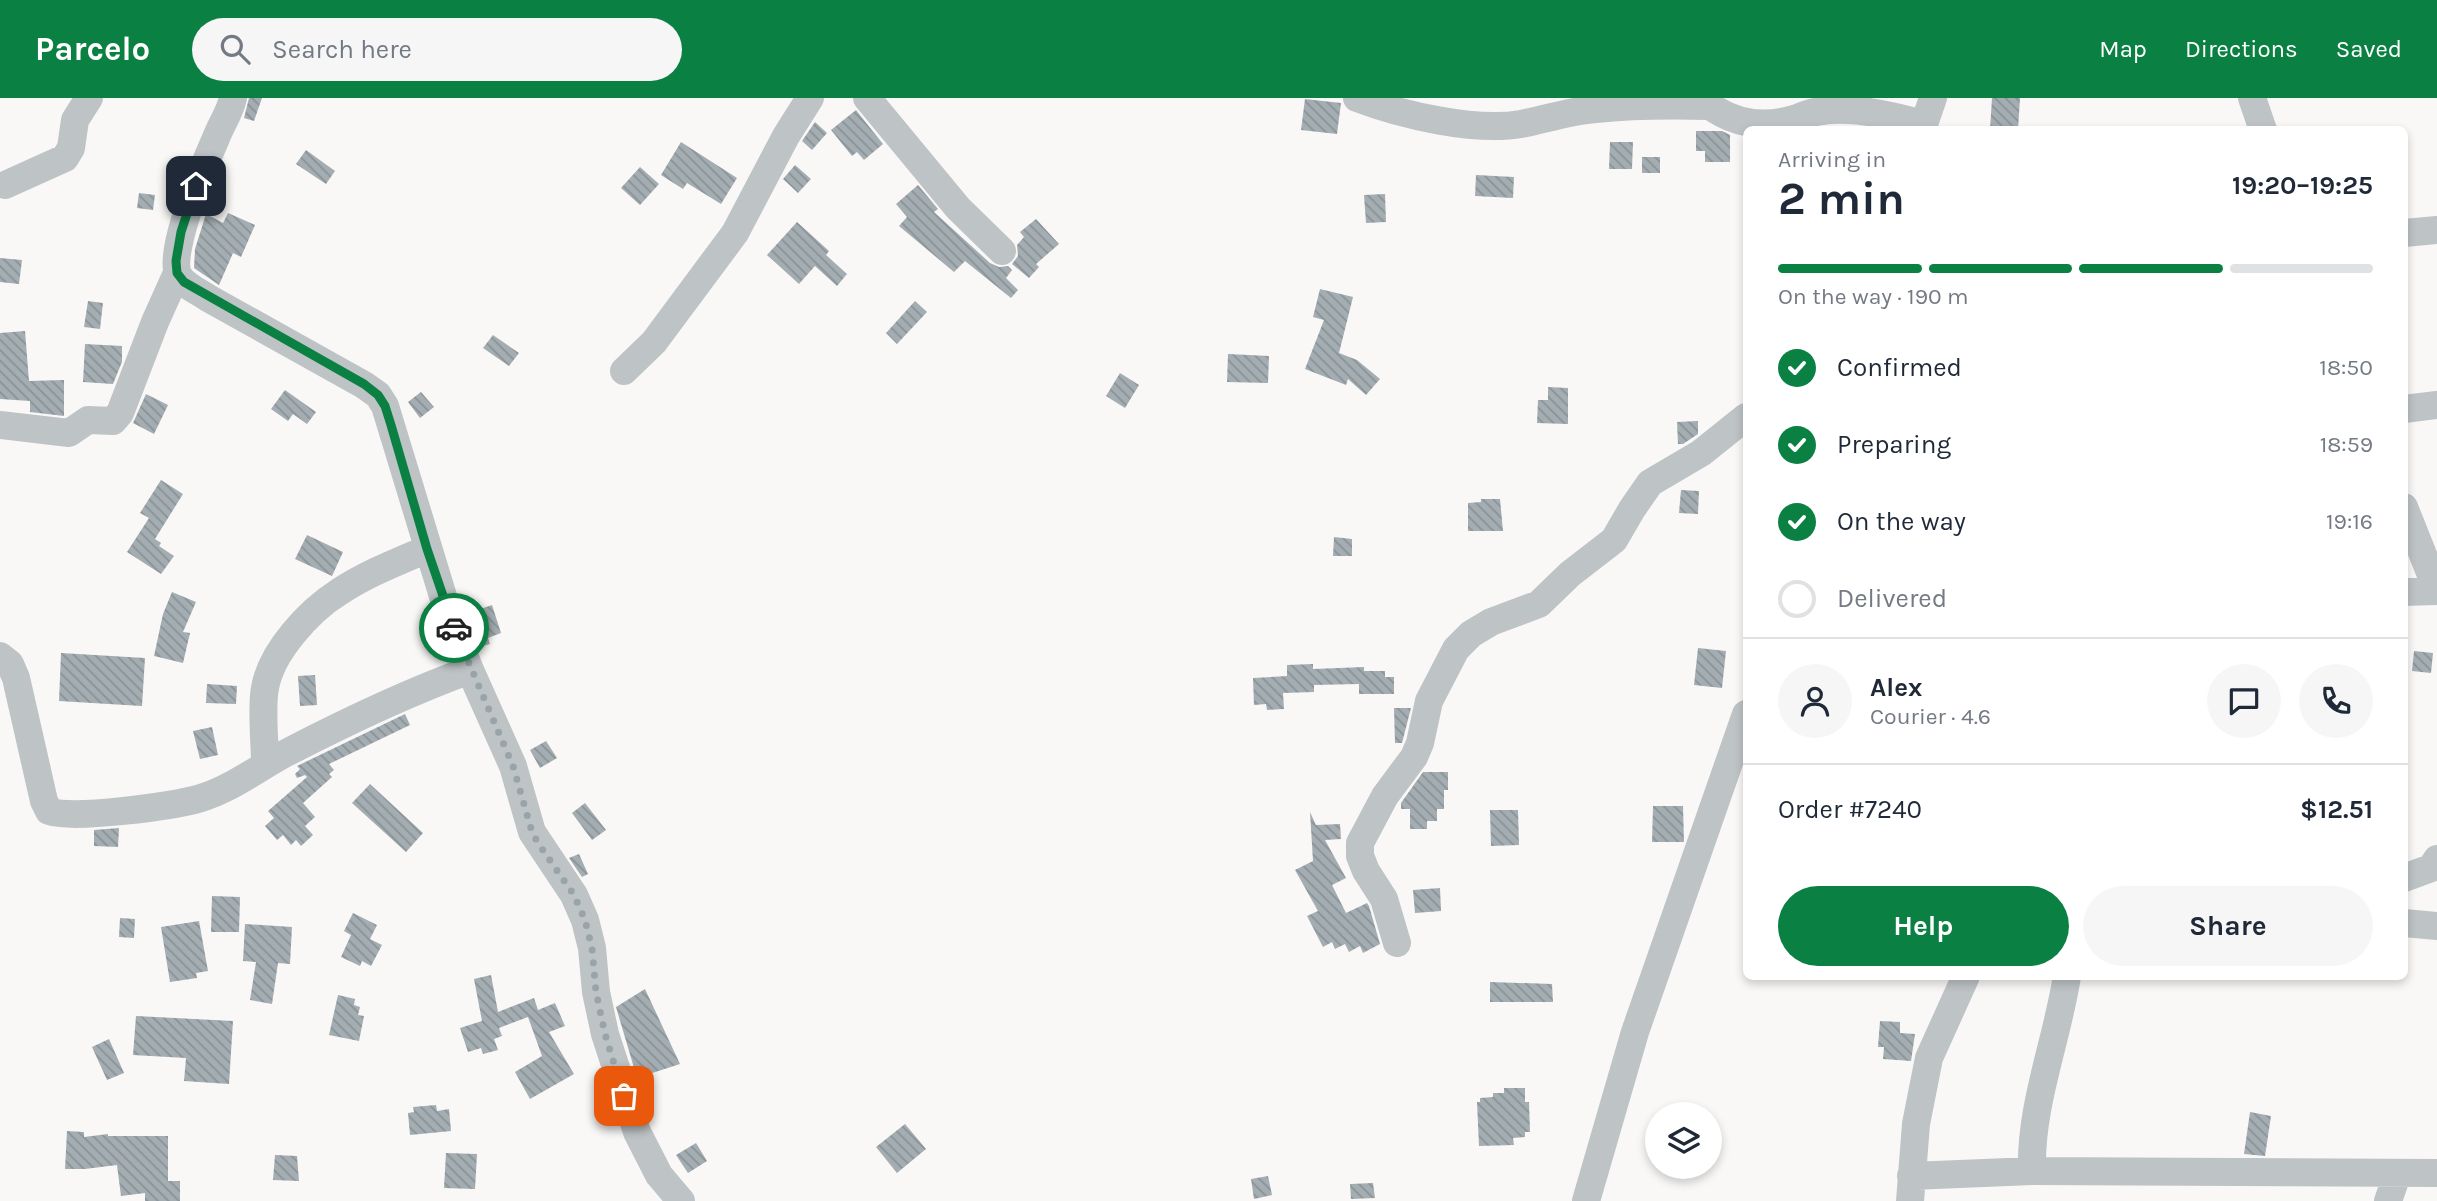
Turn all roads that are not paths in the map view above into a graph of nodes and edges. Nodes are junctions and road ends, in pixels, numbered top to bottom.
1 (89, 98) edge
2 (233, 98) edge
3 (810, 98) edge
4 (867, 98) edge
5 (1357, 98) edge
6 (1933, 98) edge
7 (2252, 98) edge
8 (1704, 102) edge
9 (1407, 106) edge
10 (1919, 126) edge
11 (1922, 126) edge
12 (2262, 126) edge
13 (5, 185) dead end
14 (2437, 230) edge
15 (2408, 233) edge
16 (1002, 251) dead end
17 (177, 273) junction
18 (624, 371) dead end
19 (2437, 405) edge
20 (2408, 409) edge
21 (1743, 419) edge
22 (0, 425) edge
23 (2408, 518) edge
24 (427, 549) junction
25 (2437, 591) edge
26 (2408, 592) edge
27 (0, 656) edge
28 (470, 670) junction
29 (1743, 723) edge
30 (265, 764) junction
31 (2437, 859) edge
32 (2408, 877) edge
33 (2408, 923) edge
34 (2437, 926) edge
35 (1397, 943) dead end
36 (1964, 980) edge
37 (2066, 980) edge
38 (2032, 1171) junction
39 (2437, 1173) edge
40 (2397, 1175) junction
41 (1910, 1189) edge
42 (681, 1201) edge
43 (1586, 1201) edge
44 (2388, 1201) edge

1 - 13 street
2 - 17 street
3 - 18 street
4 - 16 street
5 - 9 street
6 - 11 street
7 - 12 street
8 - 9 street
8 - 10 street
14 - 15 street
17 - 22 street
17 - 24 street
19 - 20 street
21 - 35 street
23 - 25 street
24 - 28 street
24 - 30 street
25 - 26 street
27 - 30 street
28 - 30 street
28 - 42 street
29 - 43 street
31 - 32 street
33 - 34 street
36 - 41 street
37 - 38 street
38 - 40 street
38 - 41 street
39 - 40 street
40 - 44 street

